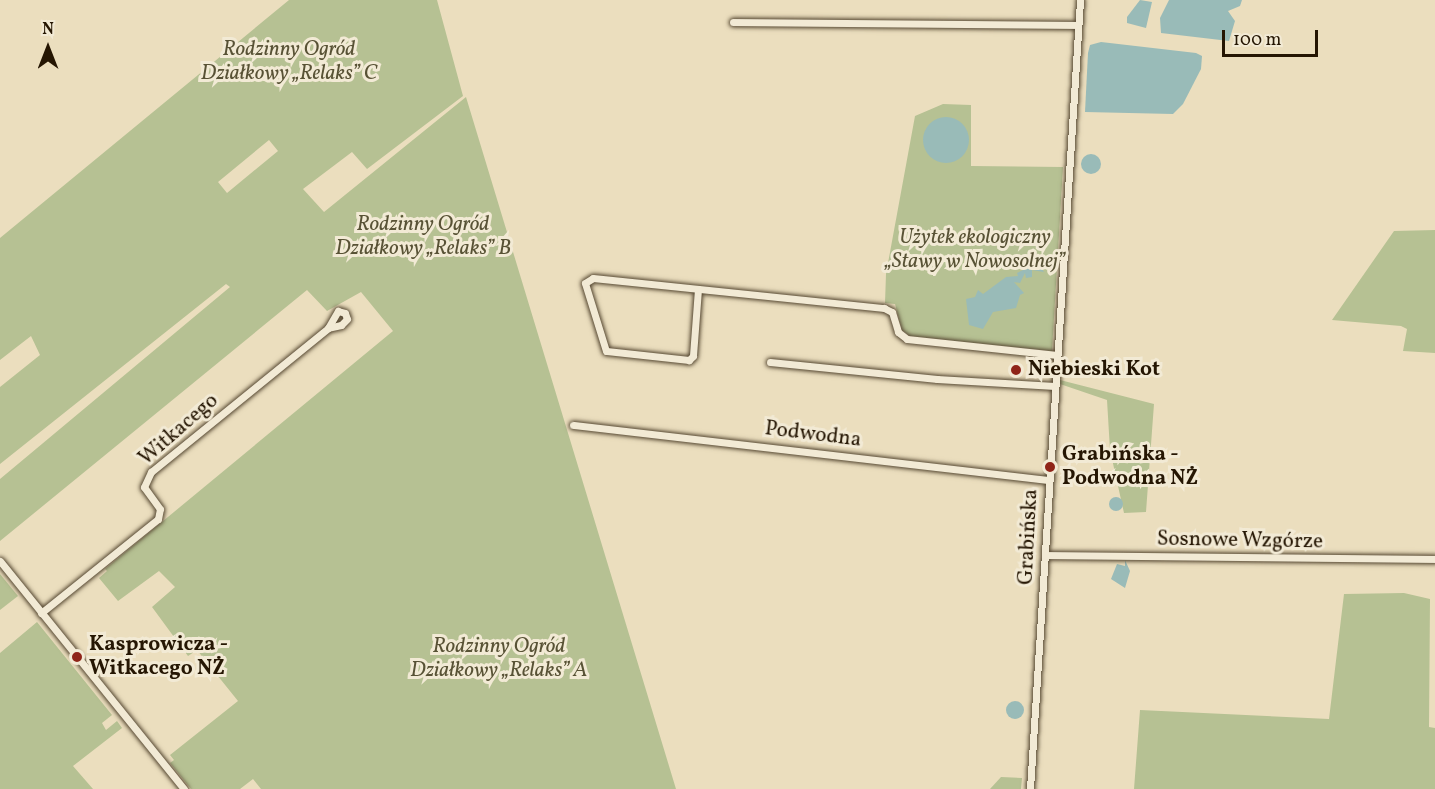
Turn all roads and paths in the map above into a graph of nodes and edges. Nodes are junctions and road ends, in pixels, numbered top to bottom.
1 (1080, 0) edge
2 (733, 22) dead end
3 (1078, 25) junction
4 (698, 289) junction
5 (328, 328) dead end
6 (1057, 355) junction
7 (770, 362) dead end
8 (1055, 386) junction
9 (573, 425) dead end
10 (1049, 480) junction
11 (1045, 555) junction
12 (1435, 559) edge
13 (0, 561) edge
14 (41, 613) junction
15 (184, 789) edge
16 (1030, 789) edge

1 - 3 street, Grabińska
2 - 3 street
3 - 6 street, Grabińska
4 - 4 street
4 - 6 street
5 - 14 street, Witkacego
6 - 8 street, Grabińska
7 - 8 street
8 - 10 street, Grabińska
9 - 10 street, Podwodna
10 - 11 street, Grabińska
11 - 12 street, Sosnowe Wzgórze
11 - 16 street, Grabińska
13 - 14 street
14 - 15 street

